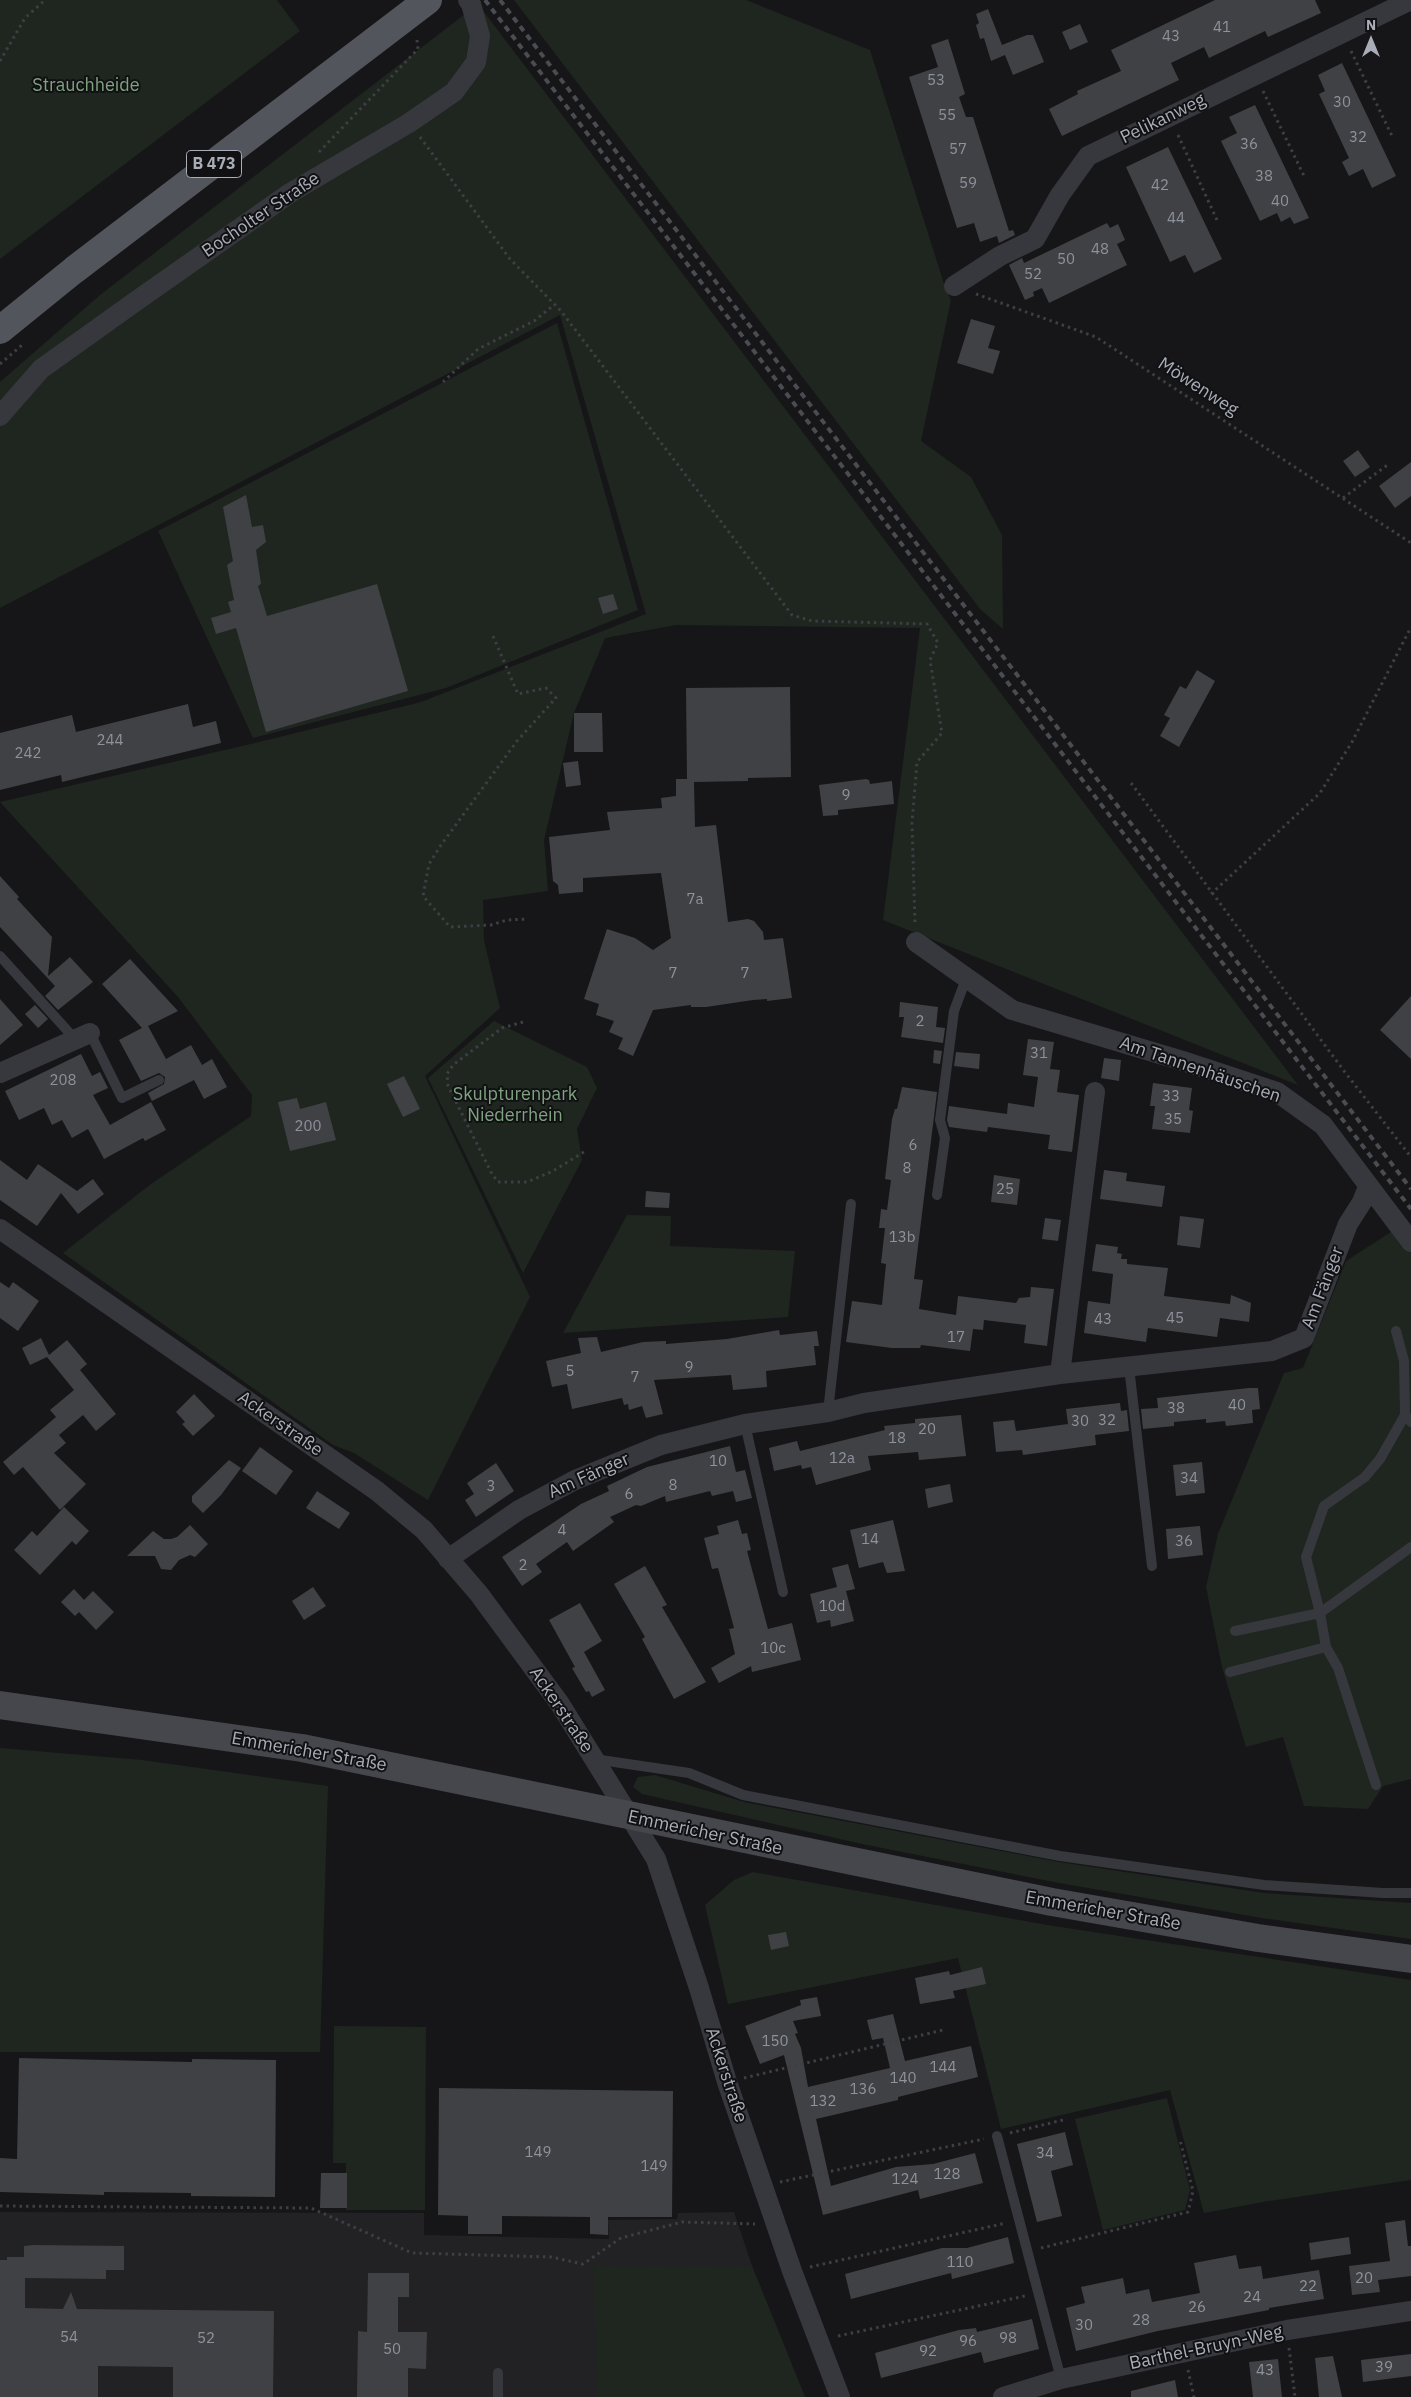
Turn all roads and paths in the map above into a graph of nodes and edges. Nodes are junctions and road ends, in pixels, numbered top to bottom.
1 (45, 0) edge
2 (428, 0) edge
3 (468, 0) edge
4 (1411, 0) edge
5 (1342, 32) junction
6 (423, 35) dead end
7 (0, 61) edge
8 (1255, 75) junction
9 (1169, 116) junction
10 (410, 123) junction
11 (1392, 136) dead end
12 (316, 155) dead end
13 (1305, 178) dead end
14 (1217, 220) dead end
15 (954, 286) joint
16 (554, 305) junction
17 (0, 330) edge
18 (443, 382) dead end
19 (0, 416) edge
20 (1390, 463) dead end
21 (1344, 498) junction
22 (1411, 543) edge
23 (1411, 627) edge
24 (493, 636) dead end
25 (1131, 783) dead end
26 (1211, 894) junction
27 (527, 919) dead end
28 (916, 942) joint
29 (0, 956) edge
30 (966, 979) junction
31 (523, 1022) dead end
32 (83, 1036) junction
33 (0, 1073) edge
34 (160, 1080) dead end
35 (1095, 1092) dead end
36 (587, 1150) dead end
37 (1411, 1157) edge
38 (1368, 1187) junction
39 (937, 1194) dead end
40 (851, 1204) dead end
41 (0, 1228) edge
42 (1411, 1242) edge
43 (1396, 1332) dead end
44 (1129, 1367) junction
45 (1060, 1374) junction
46 (828, 1412) junction
47 (1408, 1418) edge
48 (745, 1424) junction
49 (1411, 1547) edge
50 (448, 1559) junction
51 (1152, 1566) dead end
52 (783, 1592) dead end
53 (1320, 1613) junction
54 (1235, 1631) dead end
55 (1326, 1646) junction
56 (1230, 1672) dead end
57 (0, 1705) edge
58 (594, 1759) junction
59 (1376, 1785) dead end
60 (628, 1817) junction
61 (1411, 1893) edge
62 (1411, 1959) edge
63 (943, 2030) dead end
64 (727, 2082) junction
65 (1067, 2119) dead end
66 (997, 2136) junction
67 (1180, 2140) dead end
68 (762, 2186) junction
69 (0, 2206) edge
70 (1020, 2220) junction
71 (776, 2225) junction
72 (1028, 2251) junction
73 (792, 2271) junction
74 (1039, 2292) junction
75 (1411, 2311) edge
76 (1287, 2330) junction
77 (818, 2340) junction
78 (1184, 2352) junction
79 (498, 2373) dead end
80 (1062, 2379) junction
81 (498, 2397) edge
82 (840, 2397) edge
83 (1003, 2397) edge
84 (1194, 2397) edge
85 (1295, 2397) edge

1 - 7 path
2 - 17 main road, B 473
3 - 10 street, Bocholter Straße
4 - 5 street, Pelikanweg
5 - 8 street, Pelikanweg
5 - 11 path
6 - 12 path
8 - 9 street, Pelikanweg
8 - 13 path
9 - 14 path
9 - 15 street, Pelikanweg
10 - 16 path
10 - 19 street, Bocholter Straße
15 - 21 path, Möwenweg
16 - 18 path
16 - 28 path
20 - 21 path
21 - 22 path, Möwenweg
23 - 26 path
24 - 27 path
25 - 26 path
26 - 37 path
28 - 30 street, Am Tannenhäuschen
29 - 32 lane
30 - 38 street, Am Tannenhäuschen
30 - 39 lane
31 - 36 path
32 - 33 street
32 - 34 lane
35 - 45 street
38 - 42 street, Am Tannenhäuschen
38 - 44 street, Am Fänger
40 - 46 lane
41 - 50 street, Ackerstraße
43 - 47 lane
44 - 45 street, Am Fänger
44 - 51 lane
45 - 46 street, Am Fänger
46 - 48 street, Am Fänger
47 - 53 lane
48 - 50 street, Am Fänger
48 - 52 lane
49 - 53 lane
50 - 58 street, Ackerstraße
53 - 54 lane
53 - 55 lane
55 - 56 lane
55 - 59 lane
57 - 60 main road, Emmericher Straße
58 - 60 street, Ackerstraße
58 - 61 lane
60 - 62 main road, Emmericher Straße
60 - 64 street, Ackerstraße
63 - 64 path
64 - 68 street, Ackerstraße
65 - 66 path
66 - 68 path
66 - 70 lane
67 - 72 path
68 - 71 street, Ackerstraße
69 - 71 path
70 - 72 lane
70 - 73 path
71 - 73 street, Ackerstraße
72 - 74 lane
73 - 77 street, Ackerstraße
74 - 77 path
74 - 80 lane
75 - 76 street, Barthel-Bruyn-Weg
76 - 78 street, Barthel-Bruyn-Weg
76 - 85 path
77 - 82 street, Ackerstraße
78 - 80 street, Barthel-Bruyn-Weg
78 - 84 path
79 - 81 lane
80 - 83 street, Barthel-Bruyn-Weg

